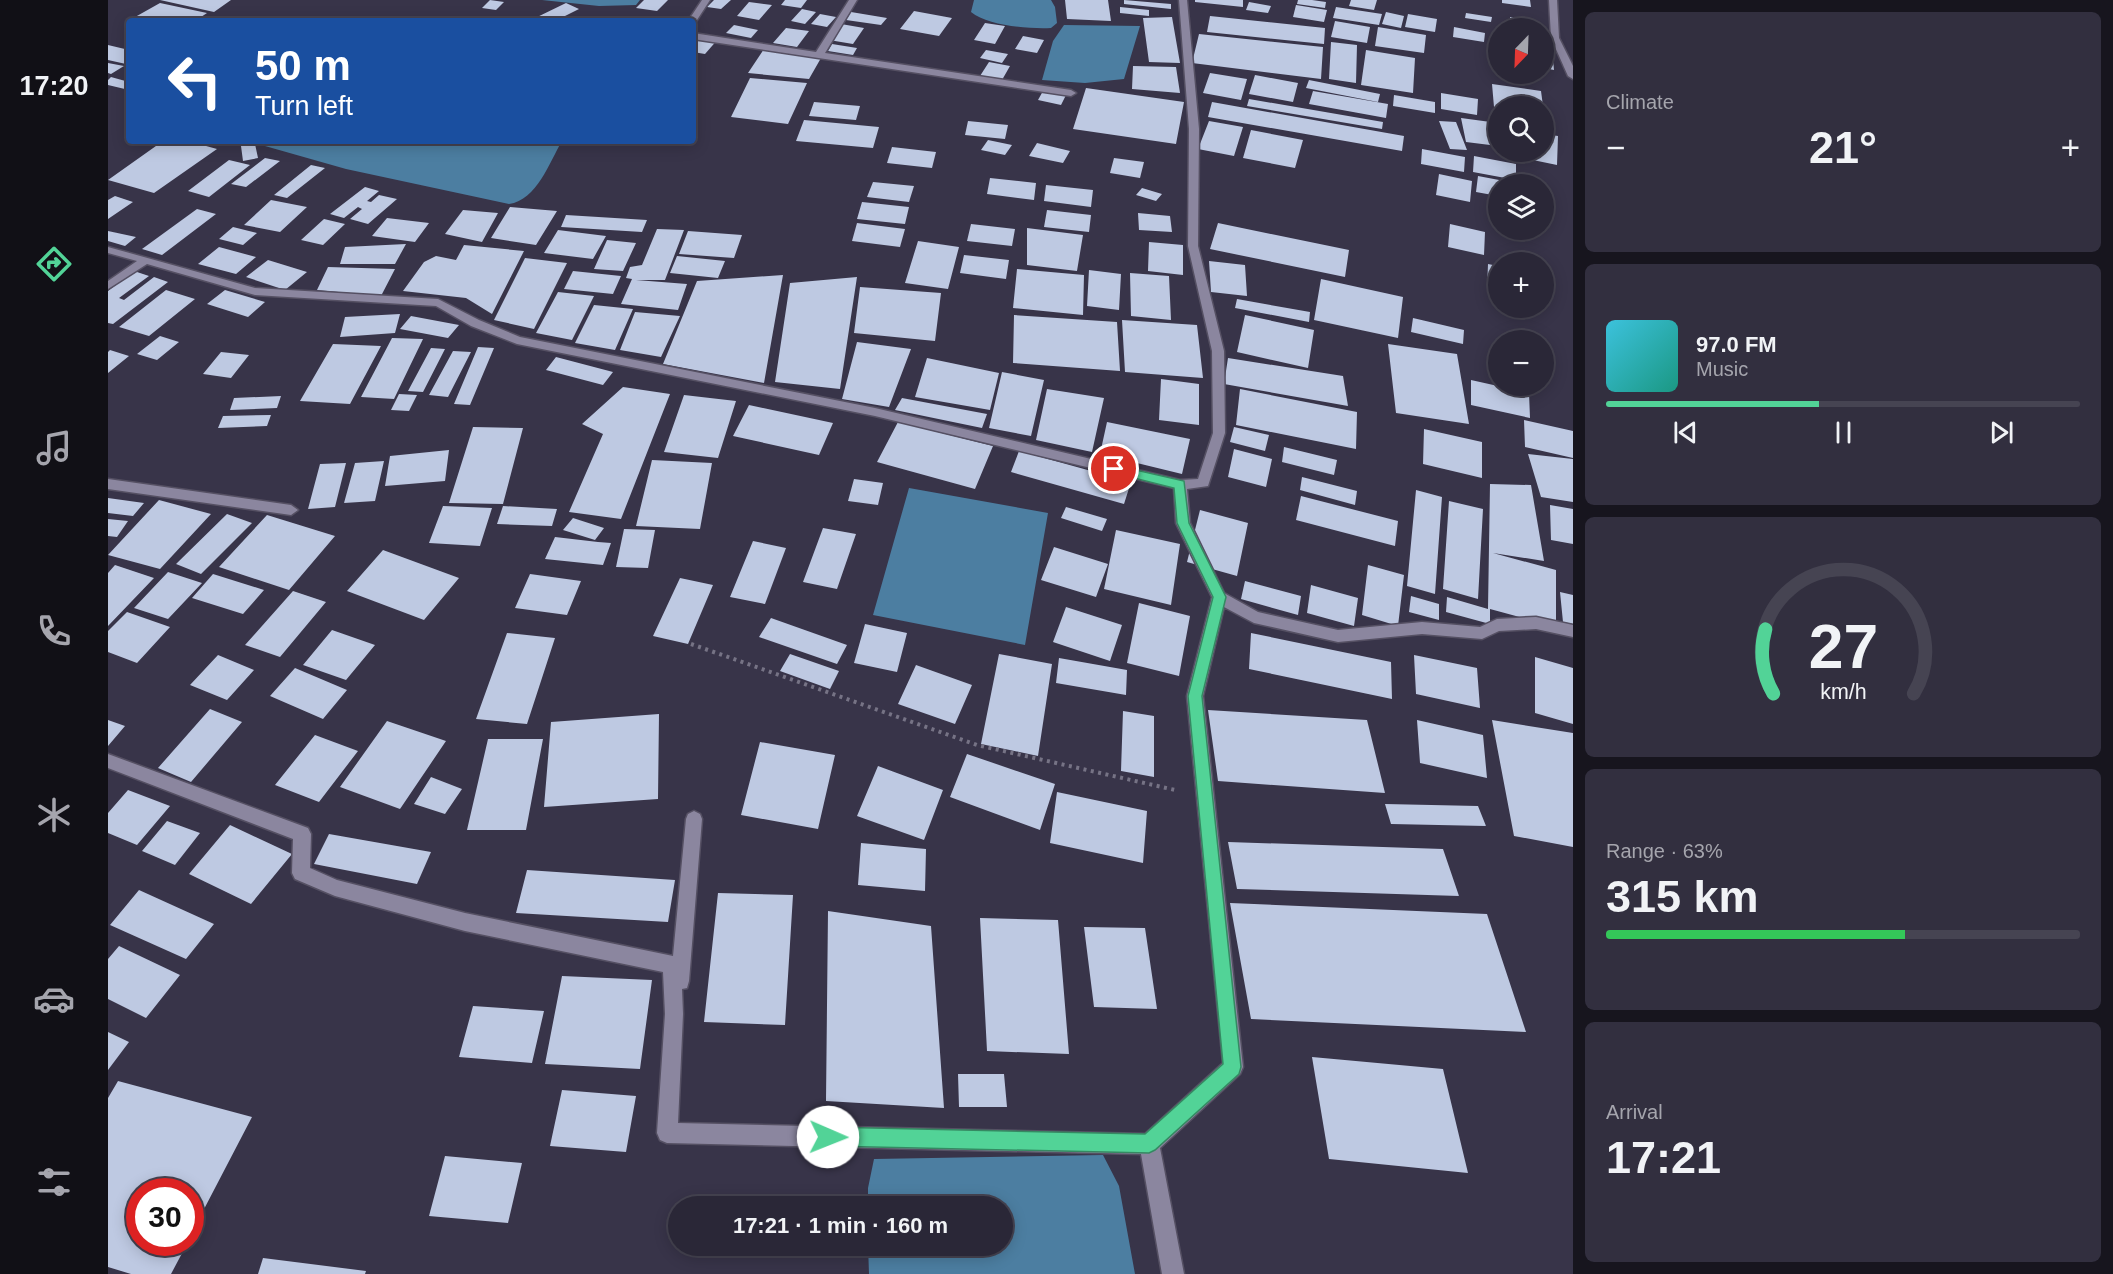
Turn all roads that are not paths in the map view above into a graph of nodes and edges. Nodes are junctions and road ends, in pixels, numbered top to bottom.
1 (706, 0) edge
2 (853, 0) edge
3 (1182, 0) edge
4 (1553, 0) edge
5 (694, 18) edge
6 (696, 36) edge
7 (819, 55) junction
8 (1573, 76) edge
9 (1071, 93) dead end
10 (108, 250) edge
11 (146, 260) junction
12 (108, 286) edge
13 (108, 484) edge
14 (1180, 484) junction
15 (291, 510) dead end
16 (1220, 597) junction
17 (1573, 631) edge
18 (108, 761) edge
19 (694, 819) dead end
20 (667, 1133) junction
21 (1149, 1144) junction
22 (1173, 1274) edge

1 - 5 street
2 - 7 street
3 - 14 street
4 - 8 street
6 - 7 street
7 - 9 street
10 - 11 street
11 - 12 street
11 - 14 street
13 - 15 street
14 - 16 street
16 - 17 street
16 - 21 street
18 - 20 street
19 - 20 street
20 - 21 street
21 - 22 street

